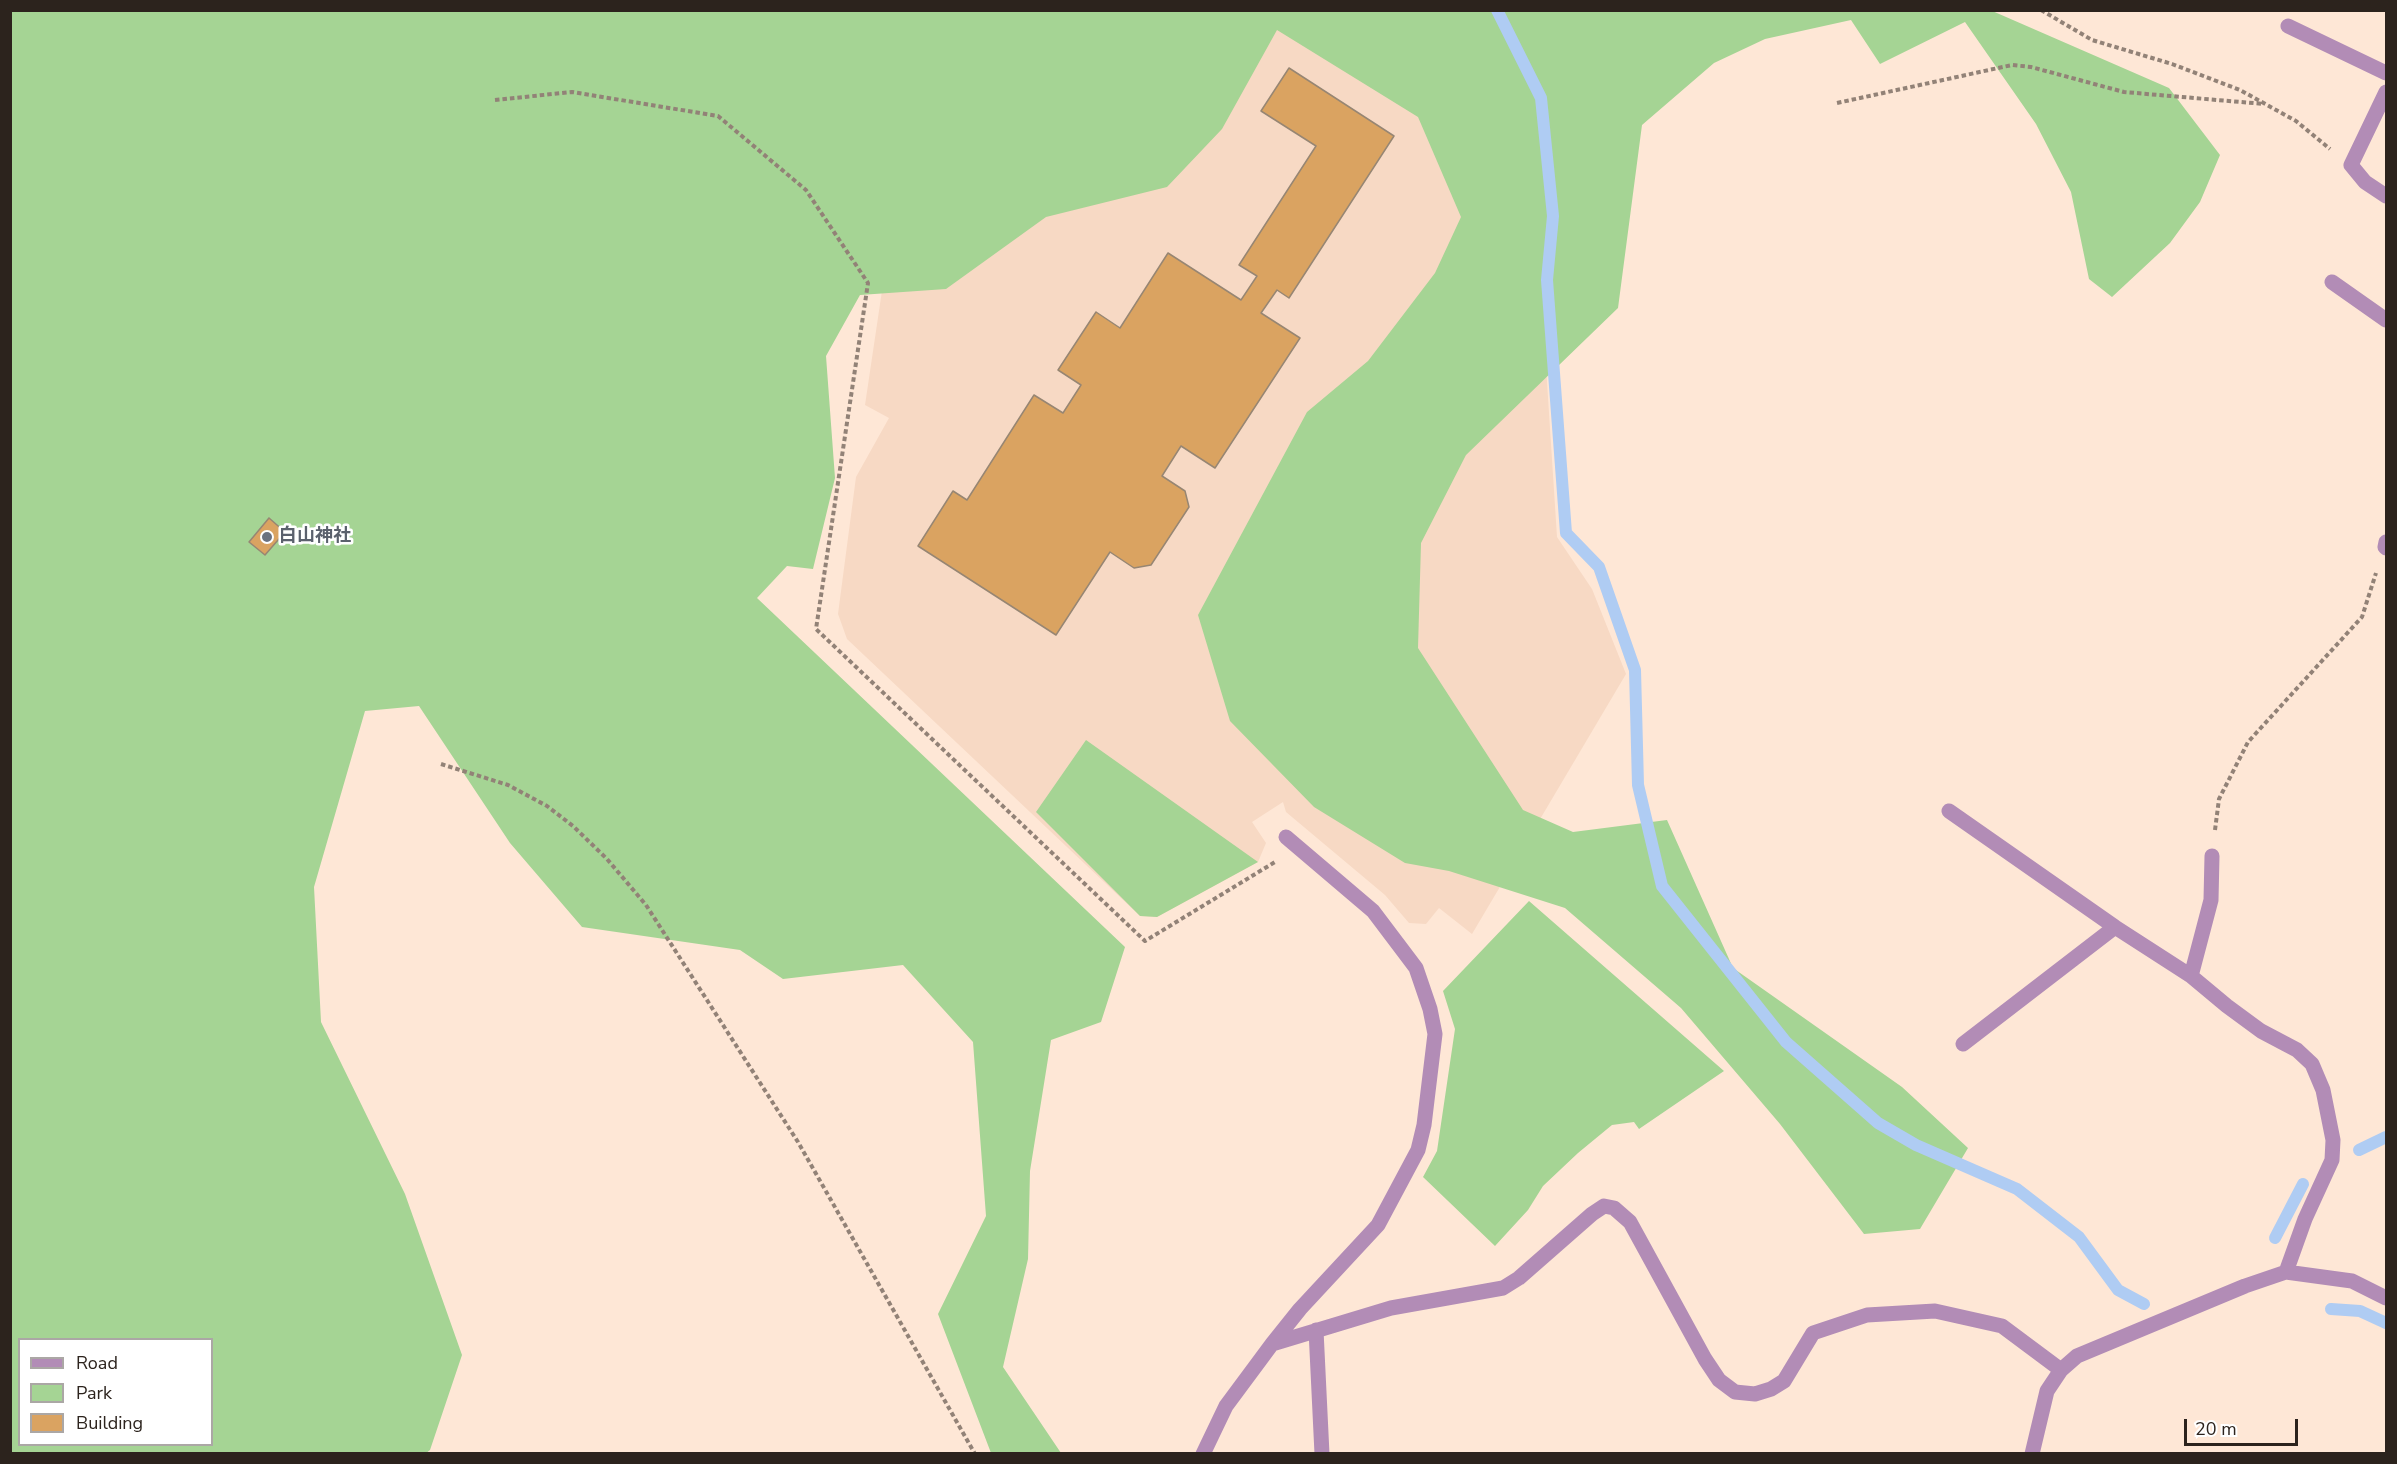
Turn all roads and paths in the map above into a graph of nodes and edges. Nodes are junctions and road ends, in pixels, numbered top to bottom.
1 (2041, 10) edge
2 (2288, 26) dead end
3 (2386, 73) edge
4 (2386, 92) edge
5 (495, 100) dead end
6 (1837, 103) dead end
7 (2265, 104) junction
8 (2351, 165) junction
9 (2386, 196) edge
10 (2332, 282) dead end
11 (2386, 320) edge
12 (2386, 546) edge
13 (441, 764) dead end
14 (1949, 811) dead end
15 (1286, 837) dead end
16 (1299, 848) junction
17 (2212, 856) joint
18 (2115, 927) junction
19 (2191, 976) junction
20 (1963, 1044) dead end
21 (2286, 1272) junction
22 (2386, 1298) edge
23 (1316, 1330) junction
24 (1272, 1344) junction
25 (2061, 1370) junction
26 (975, 1454) edge
27 (1203, 1454) edge
28 (1322, 1454) edge
29 (2032, 1454) edge

1 - 7 path
2 - 3 street
4 - 8 street
5 - 16 path
6 - 7 path
7 - 8 path
8 - 9 street
10 - 11 street
12 - 17 path
13 - 26 path
14 - 18 street
15 - 16 street
16 - 24 street
17 - 19 street
18 - 19 street
18 - 20 street
19 - 21 street
21 - 22 street
21 - 25 street
23 - 24 street
23 - 25 street
23 - 28 street
24 - 27 street
25 - 29 street

